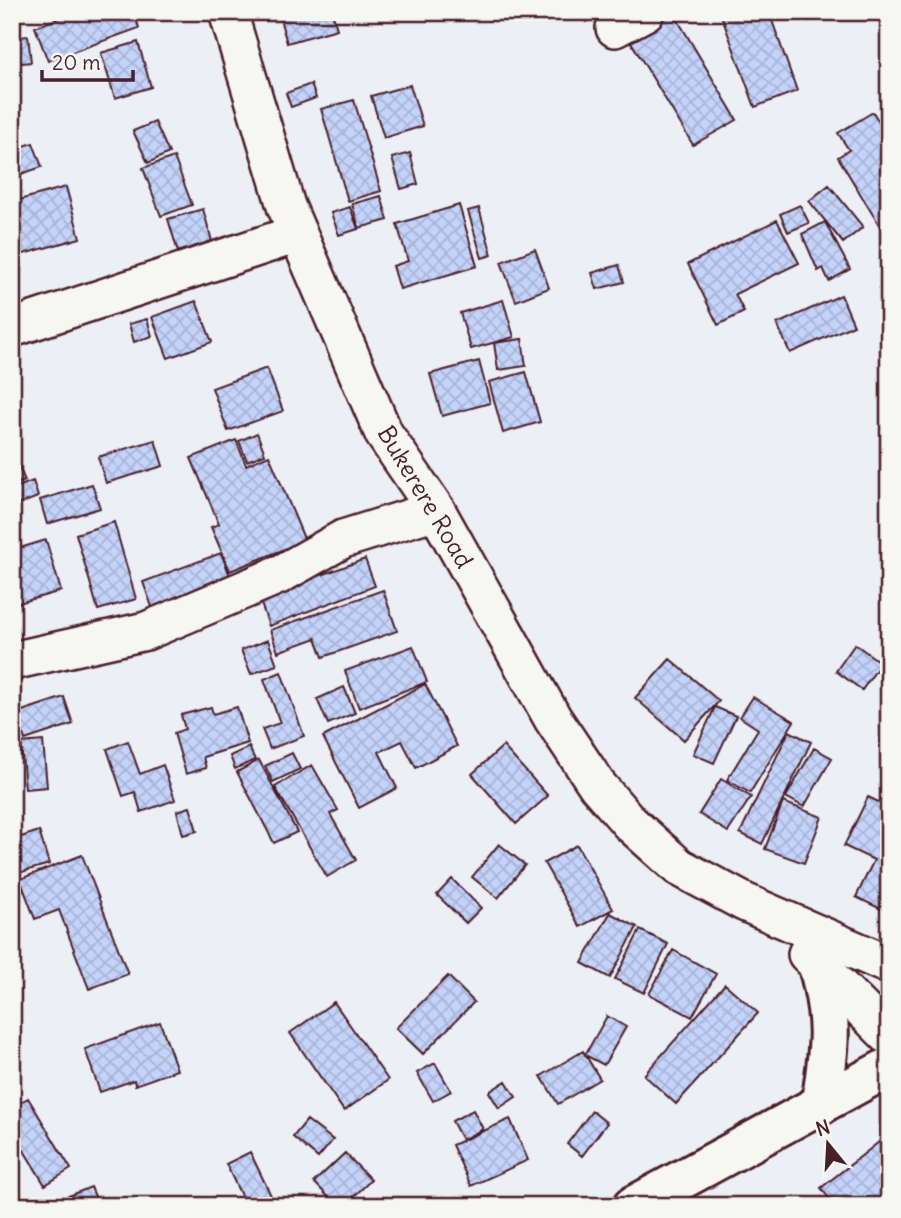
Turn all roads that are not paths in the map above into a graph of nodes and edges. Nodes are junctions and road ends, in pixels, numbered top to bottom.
1 (228, 12) edge
2 (297, 234) junction
3 (12, 328) edge
4 (436, 510) junction
5 (12, 661) edge
6 (744, 902) junction
7 (817, 962) junction
8 (889, 965) edge
9 (889, 1036) edge
10 (889, 1068) edge
11 (821, 1105) junction
12 (633, 1206) edge

1 - 2 street, Bukerere Road
2 - 3 street
2 - 4 street, Bukerere Road
4 - 5 street
4 - 6 street, Bukerere Road
6 - 7 street, Bukerere Road
6 - 8 street, Bukerere Road
7 - 9 street, Bukerere Road
7 - 11 main road
10 - 11 main road
11 - 12 main road

